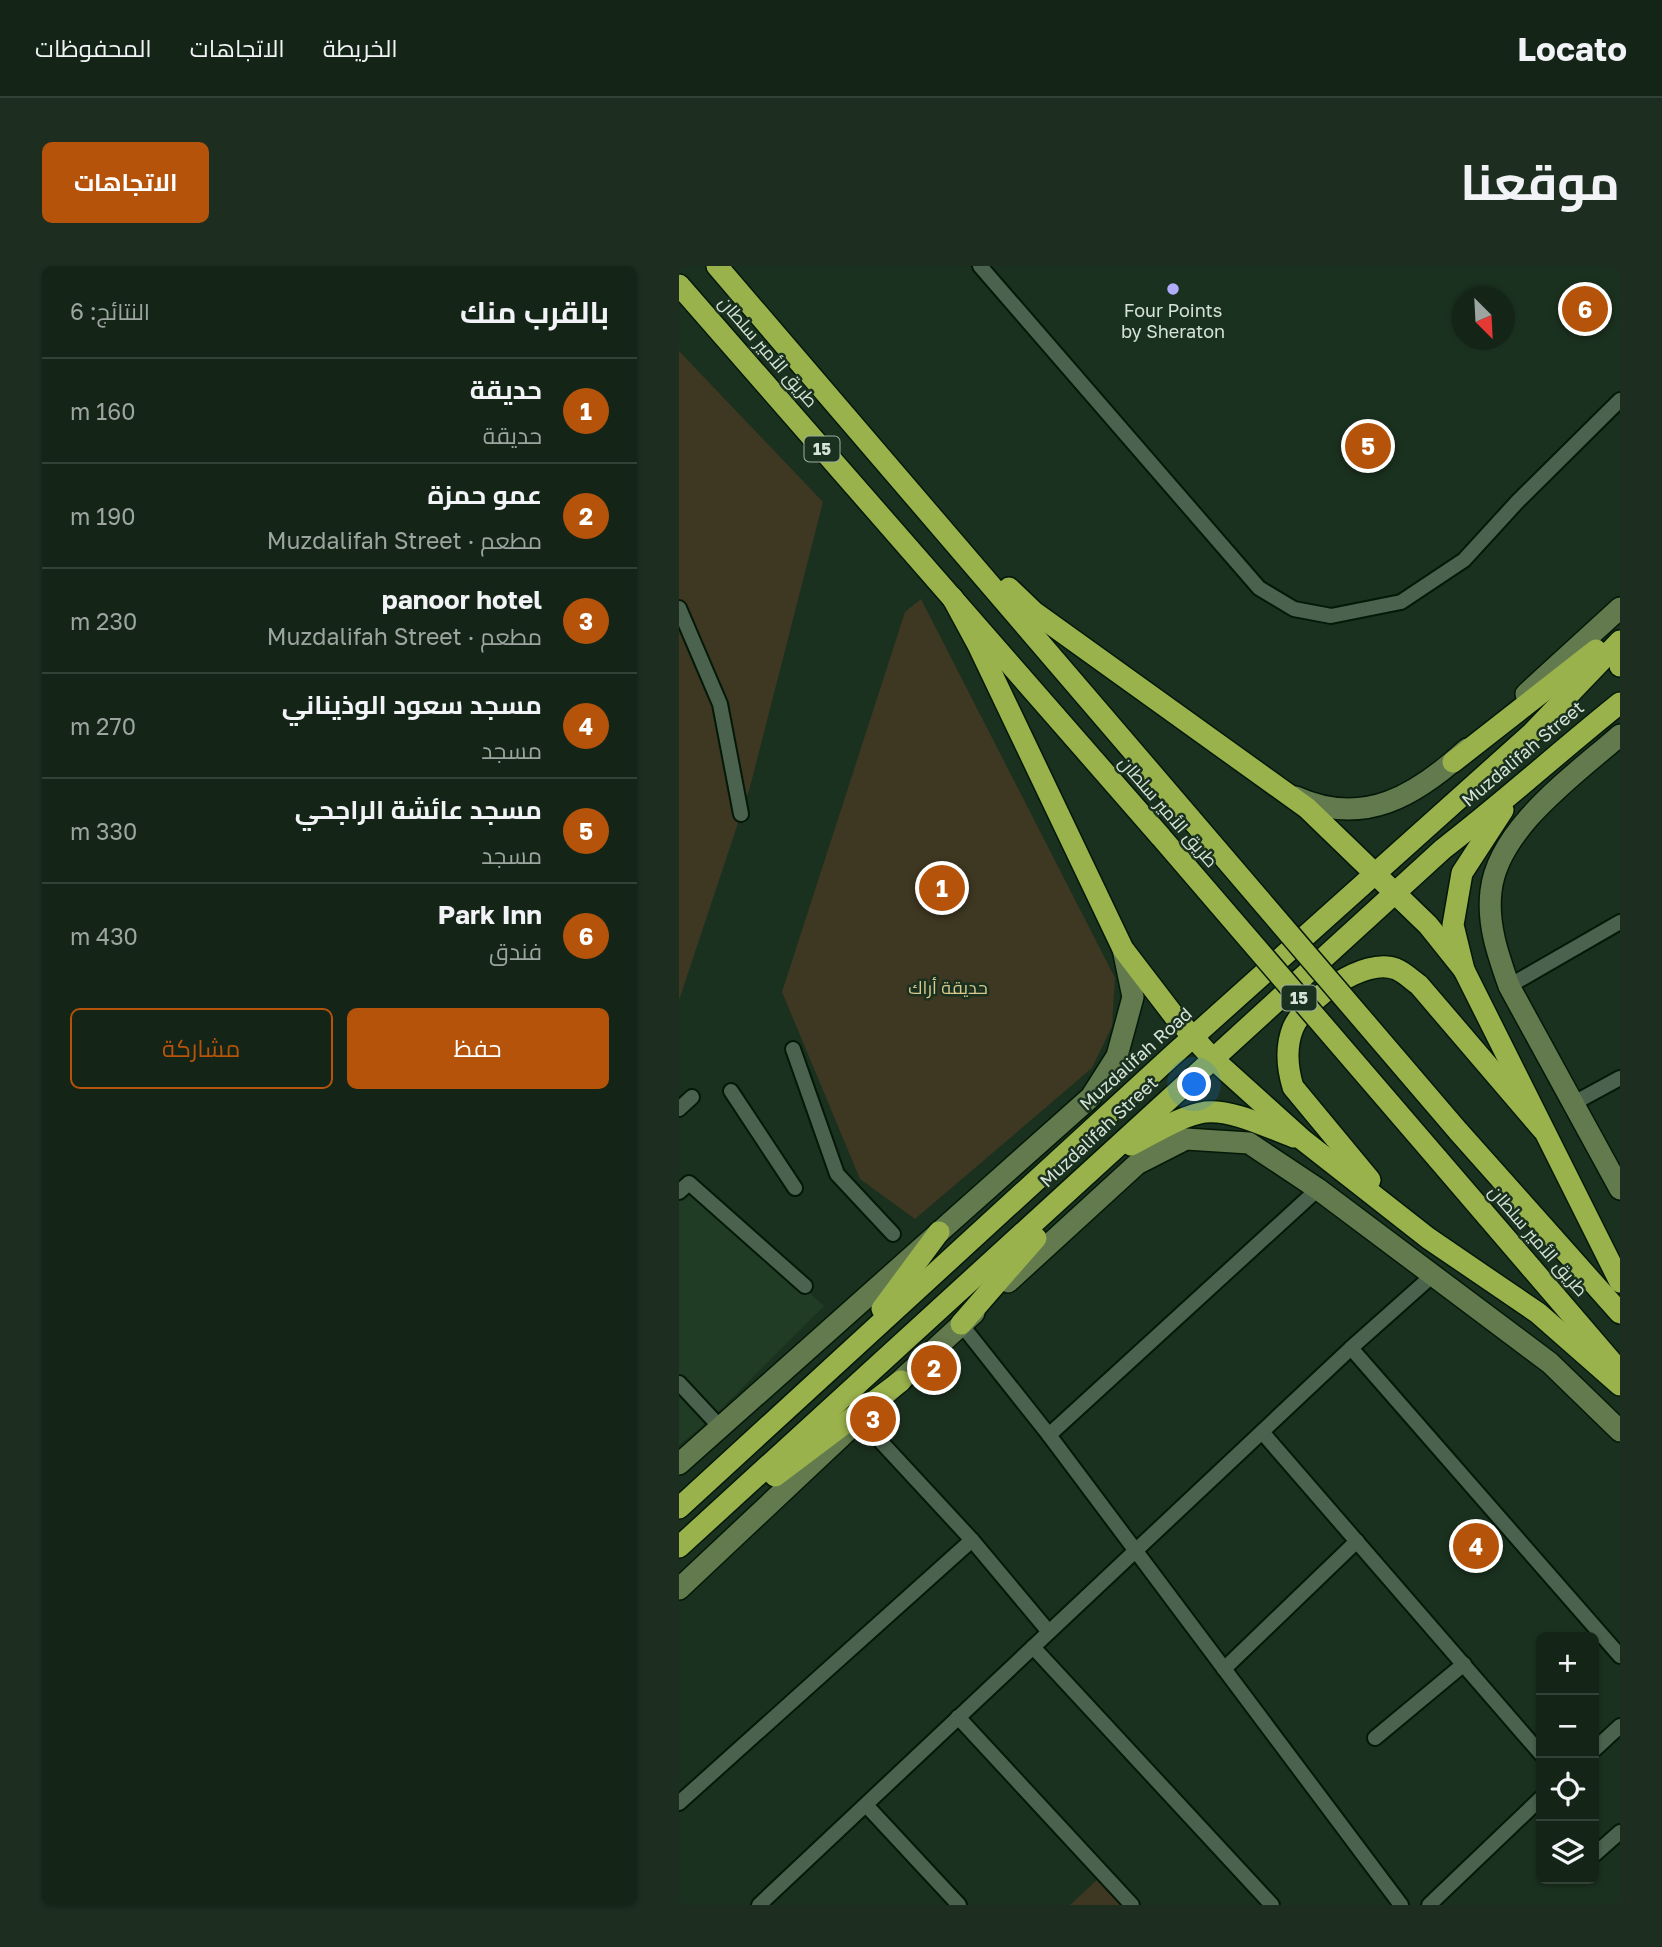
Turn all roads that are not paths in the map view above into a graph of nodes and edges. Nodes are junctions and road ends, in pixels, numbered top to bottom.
1 (717, 266) edge
2 (980, 266) edge
3 (679, 285) edge
4 (1620, 400) edge
5 (919, 501) junction
6 (952, 597) junction
7 (679, 608) edge
8 (1620, 608) edge
9 (1620, 631) edge
10 (1620, 640) edge
11 (1620, 704) edge
12 (1620, 723) edge
13 (1620, 735) edge
14 (1564, 748) junction
15 (1453, 762) junction
16 (1291, 796) junction
17 (1511, 797) junction
18 (741, 814) dead end
19 (1395, 855) junction
20 (1375, 872) junction
21 (1413, 878) junction
22 (1397, 894) junction
23 (1620, 922) edge
24 (1123, 949) junction
25 (1464, 970) junction
26 (1509, 986) junction
27 (1195, 1036) junction
28 (793, 1049) dead end
29 (1174, 1054) junction
30 (1212, 1058) junction
31 (1193, 1075) junction
32 (1620, 1079) edge
33 (731, 1091) dead end
34 (692, 1097) dead end
35 (1574, 1104) junction
36 (679, 1109) edge
37 (1543, 1130) junction
38 (1303, 1139) junction
39 (1106, 1159) junction
40 (795, 1188) dead end
41 (1318, 1189) junction
42 (1620, 1189) edge
43 (679, 1192) edge
44 (1402, 1217) junction
45 (939, 1232) junction
46 (893, 1234) dead end
47 (1433, 1275) junction
48 (1620, 1282) edge
49 (805, 1286) dead end
50 (1620, 1313) edge
51 (961, 1324) junction
52 (1351, 1348) junction
53 (851, 1350) junction
54 (1620, 1371) edge
55 (823, 1376) junction
56 (901, 1381) junction
57 (679, 1383) edge
58 (1620, 1385) edge
59 (860, 1419) junction
60 (720, 1427) junction
61 (1620, 1431) edge
62 (1262, 1432) junction
63 (1049, 1435) junction
64 (679, 1464) edge
65 (679, 1488) edge
66 (679, 1508) edge
67 (972, 1540) junction
68 (1357, 1541) junction
69 (679, 1548) edge
70 (1135, 1551) junction
71 (679, 1589) edge
72 (1049, 1632) junction
73 (1033, 1647) junction
74 (1620, 1656) edge
75 (1464, 1664) junction
76 (1224, 1669) junction
77 (958, 1717) junction
78 (1620, 1726) edge
79 (1375, 1738) dead end
80 (1599, 1745) edge
81 (1536, 1748) edge
82 (679, 1803) edge
83 (1536, 1803) edge
84 (866, 1805) junction
85 (1620, 1832) edge
86 (1599, 1851) edge
87 (764, 1903) edge
88 (959, 1905) edge
89 (1132, 1905) edge
90 (1272, 1905) edge
91 (1401, 1905) edge
92 (1429, 1905) edge

1 - 5 highway, طريق الأمير سلطان / 15
2 - 4 street
3 - 6 highway, طريق الأمير سلطان / 15
5 - 16 highway
5 - 50 highway, طريق الأمير سلطان / 15, bridge
6 - 24 highway
6 - 54 highway, طريق الأمير سلطان / 15, bridge
7 - 18 street
8 - 15 street
9 - 15 highway
10 - 19 highway, Muzdalifah Road
11 - 14 highway, Muzdalifah Street
12 - 14 highway
13 - 26 street
14 - 17 highway, Muzdalifah Street
15 - 16 street
16 - 20 highway
17 - 21 highway, Muzdalifah Street
17 - 25 highway
19 - 20 highway, Muzdalifah Road
19 - 21 highway
20 - 22 highway
20 - 27 highway, Muzdalifah Road
21 - 22 highway, Muzdalifah Street
22 - 25 highway
22 - 30 highway, Muzdalifah Street
23 - 26 street
24 - 27 highway
24 - 45 street
25 - 37 highway
26 - 35 street
27 - 29 highway, Muzdalifah Road
27 - 30 highway
28 - 46 street
29 - 31 highway
29 - 53 highway, Muzdalifah Road
30 - 31 highway, Muzdalifah Street
30 - 38 highway
31 - 39 highway, Muzdalifah Street
32 - 35 street
33 - 40 street
34 - 36 street
35 - 42 street
37 - 44 highway
37 - 48 highway
38 - 39 highway
38 - 44 highway
39 - 51 highway
39 - 69 highway, Muzdalifah Street
41 - 47 street
41 - 51 street
41 - 63 street
43 - 49 street
44 - 58 highway
45 - 53 highway
45 - 60 street
47 - 52 street
47 - 61 street
51 - 56 street
51 - 63 street
52 - 62 street
52 - 74 street
53 - 55 highway, Muzdalifah Road
55 - 65 highway
55 - 66 highway, Muzdalifah Road
56 - 59 street
56 - 69 highway
57 - 60 street
59 - 67 street
59 - 71 street
60 - 64 street
62 - 68 street
62 - 70 street
63 - 70 street
67 - 72 street
67 - 82 street
68 - 75 street
68 - 76 street
70 - 72 street
70 - 76 street
72 - 73 street
73 - 77 street
73 - 90 street
75 - 79 street
75 - 81 street
76 - 91 street
77 - 84 street
77 - 89 street
78 - 80 street
83 - 92 street
84 - 87 street
84 - 88 street
85 - 86 street

